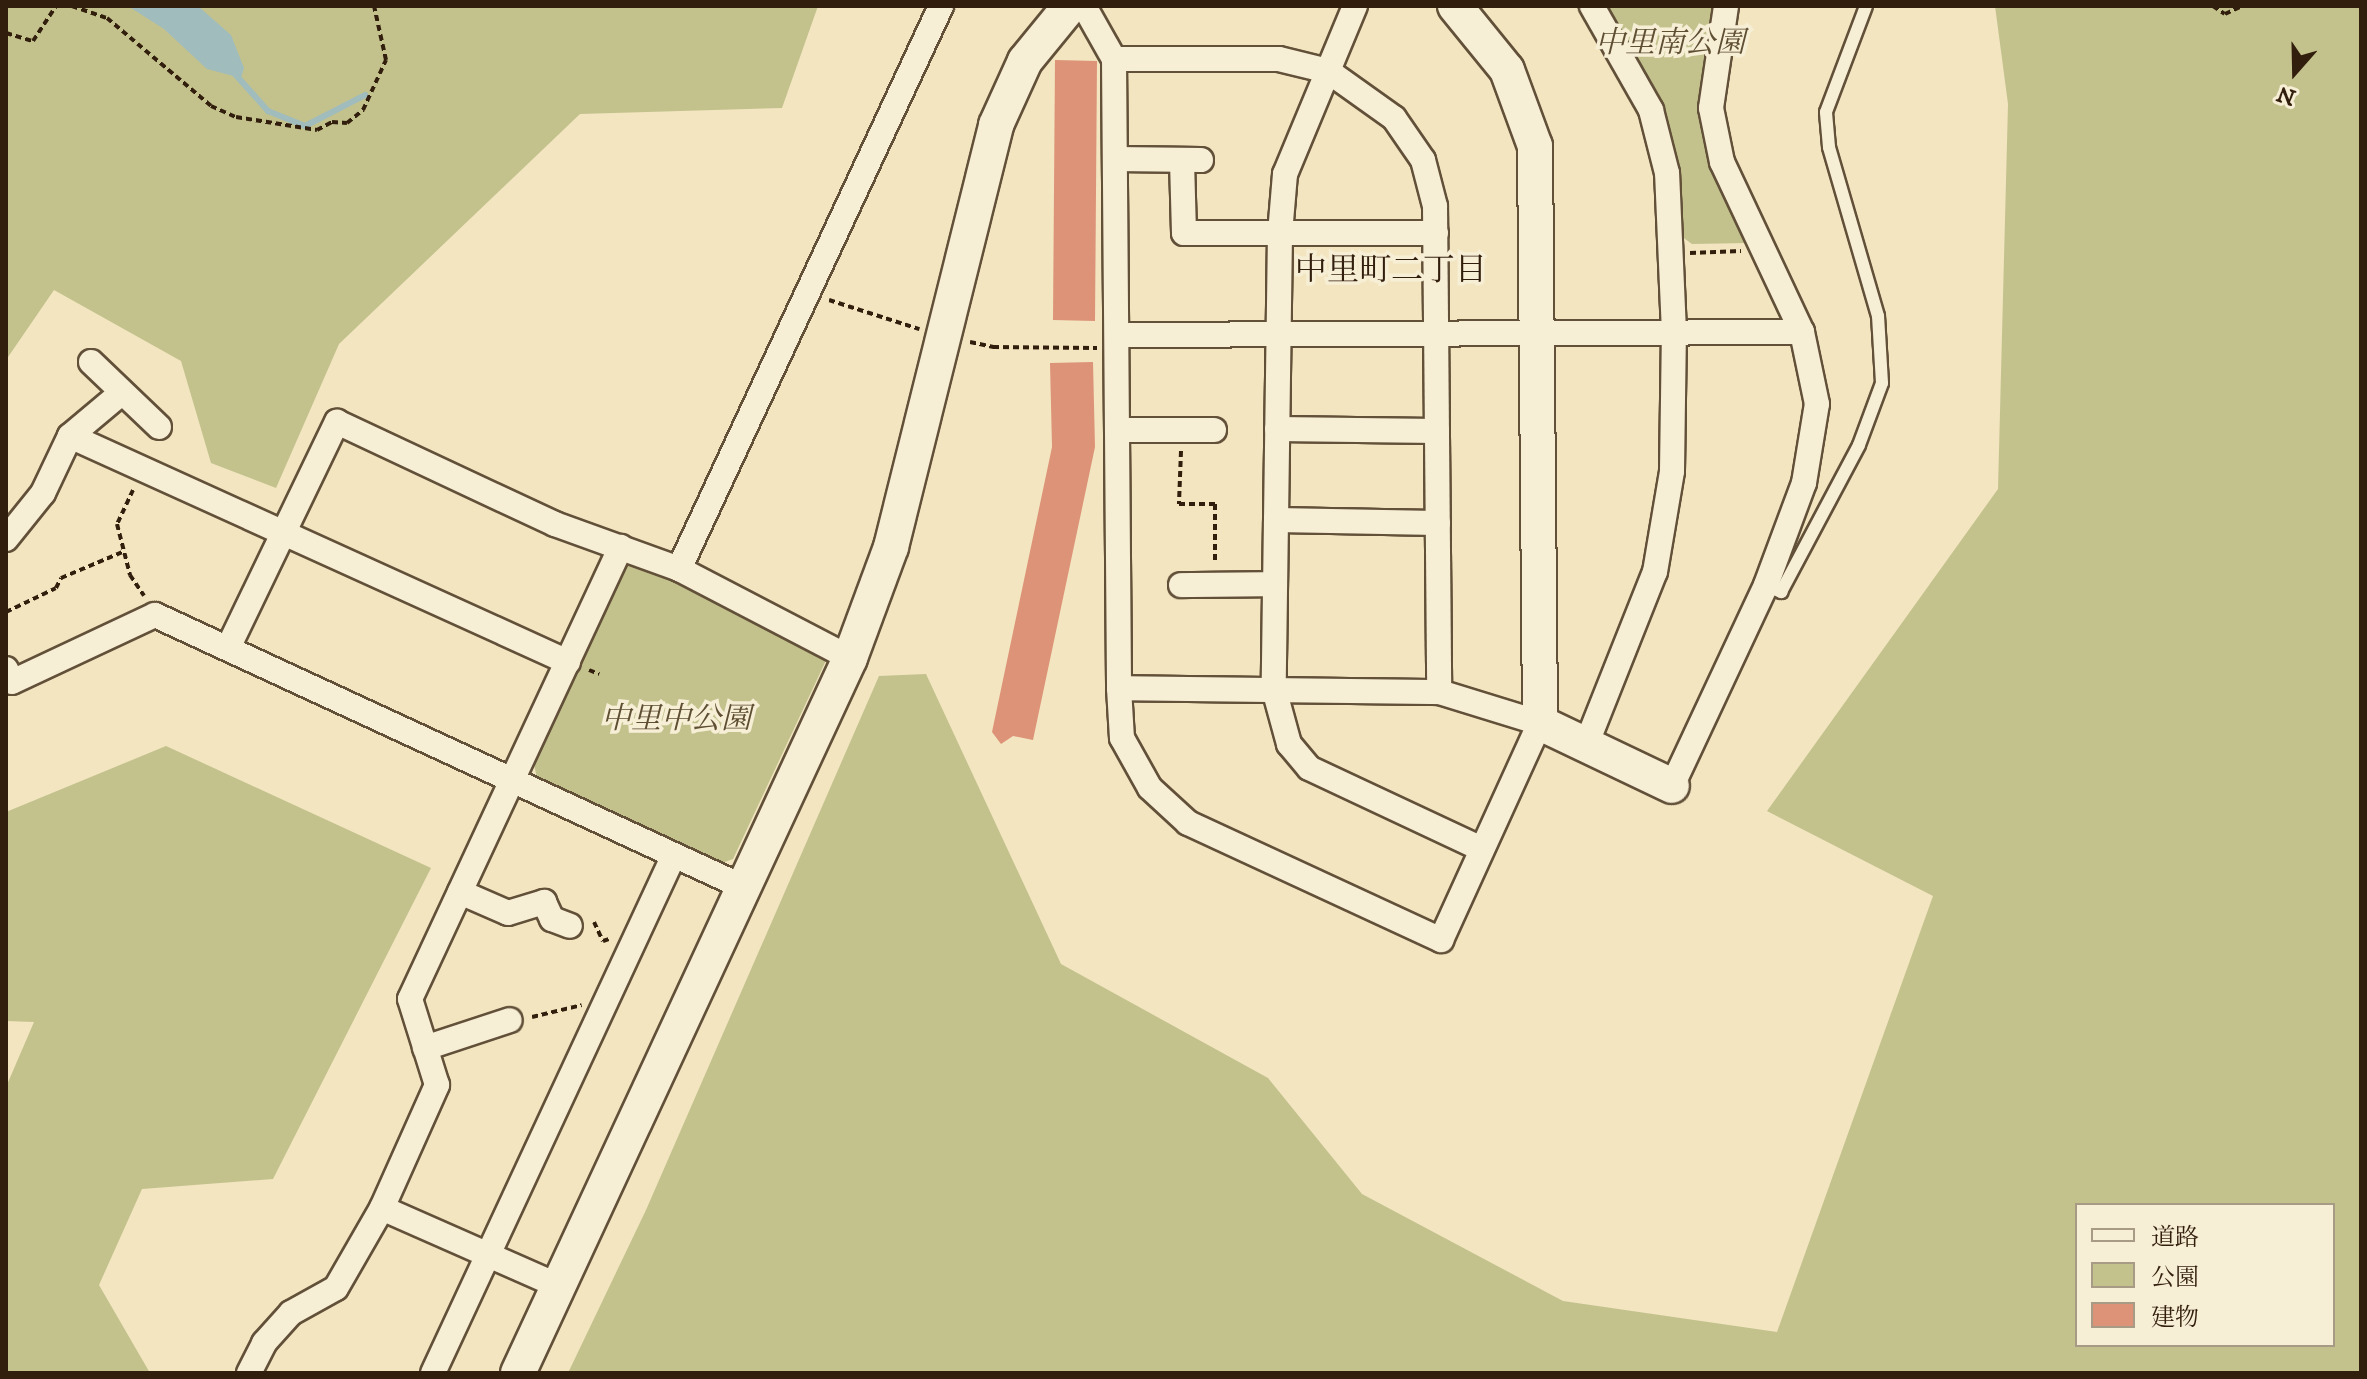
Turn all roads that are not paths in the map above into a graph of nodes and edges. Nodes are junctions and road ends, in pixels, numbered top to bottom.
1 (1070, 6) edge
2 (1084, 6) edge
3 (1355, 6) edge
4 (1455, 6) edge
5 (1592, 6) edge
6 (1726, 6) edge
7 (1866, 6) edge
8 (937, 7) edge
9 (1114, 59) junction
10 (1328, 71) junction
11 (1115, 159) junction
12 (1280, 233) junction
13 (1436, 233) junction
14 (1538, 330) junction
15 (1278, 331) junction
16 (1436, 331) junction
17 (1674, 332) junction
18 (1802, 332) junction
19 (1117, 335) junction
20 (91, 362) dead end
21 (120, 394) junction
22 (159, 427) dead end
23 (1277, 429) junction
24 (1117, 430) junction
25 (1214, 430) dead end
26 (1437, 431) junction
27 (70, 436) junction
28 (1276, 520) junction
29 (1438, 523) junction
30 (283, 533) junction
31 (6, 539) edge
32 (621, 547) junction
33 (679, 569) junction
34 (1275, 584) junction
35 (1181, 585) dead end
36 (1766, 585) junction
37 (229, 646) junction
38 (850, 658) junction
39 (568, 662) junction
40 (8, 679) edge
41 (1119, 688) junction
42 (1274, 689) junction
43 (1439, 692) junction
44 (1540, 723) junction
45 (1586, 745) junction
46 (513, 779) junction
47 (1672, 786) joint
48 (1482, 849) junction
49 (674, 855) junction
50 (743, 887) junction
51 (460, 892) junction
52 (570, 926) road end
53 (510, 1020) road end
54 (425, 1048) junction
55 (382, 1208) junction
56 (487, 1254) junction
57 (559, 1286) junction
58 (249, 1373) edge
59 (433, 1373) edge
60 (518, 1373) edge

1 - 38 street
2 - 9 street
3 - 10 street
4 - 14 street
5 - 17 street
6 - 18 street
7 - 36 lane
8 - 33 street
9 - 10 street
9 - 11 street
10 - 12 street
10 - 13 street
11 - 12 street
11 - 19 street
12 - 13 street
12 - 15 street
13 - 16 street
14 - 16 street
14 - 17 street
14 - 44 street
15 - 16 street
15 - 19 street
15 - 23 street
16 - 26 street
17 - 18 street
17 - 45 street
18 - 36 street
19 - 24 street
20 - 21 street
21 - 22 street
21 - 27 street
23 - 26 street
23 - 28 street
24 - 25 street
24 - 41 street
26 - 29 street
27 - 30 street
27 - 31 street
28 - 29 street
28 - 34 street
29 - 43 street
30 - 32 street
30 - 37 street
30 - 39 street
32 - 33 street
32 - 39 street
33 - 38 street
34 - 35 street
34 - 42 street
36 - 47 street
37 - 40 street
37 - 46 street
38 - 50 street
39 - 46 street
41 - 42 street
41 - 48 street
42 - 43 street
42 - 48 street
43 - 44 street
44 - 45 street
44 - 48 street
45 - 47 street
46 - 49 street
46 - 51 street
49 - 50 street
49 - 56 street
50 - 57 street
51 - 52 street
51 - 54 street
53 - 54 street
54 - 55 street
55 - 56 street
55 - 58 street
56 - 57 street
56 - 59 street
57 - 60 street

